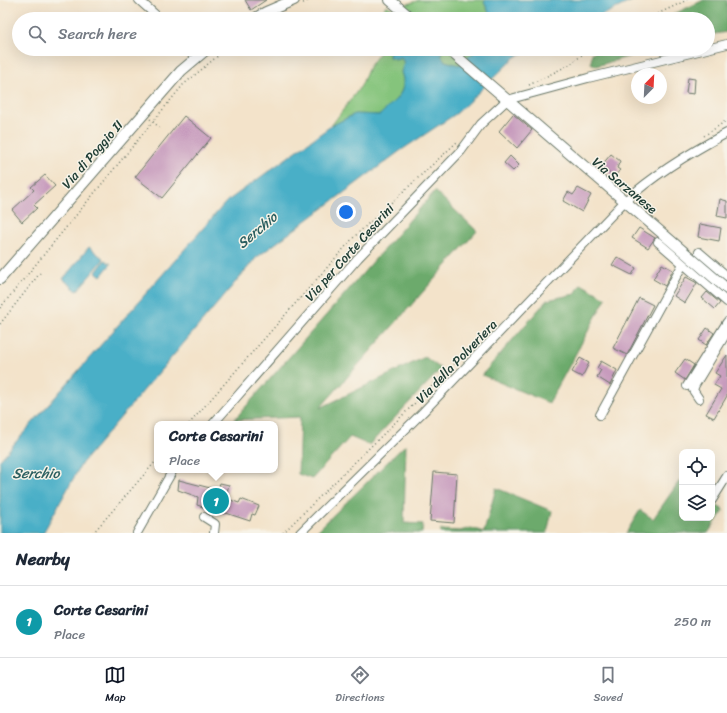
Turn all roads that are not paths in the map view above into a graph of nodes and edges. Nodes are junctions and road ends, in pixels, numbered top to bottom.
1 (139, 0) edge
2 (294, 0) edge
3 (390, 0) edge
4 (152, 12) edge
5 (266, 12) edge
6 (404, 12) edge
7 (727, 44) edge
8 (715, 47) edge
9 (195, 56) edge
10 (456, 56) edge
11 (678, 56) edge
12 (507, 100) junction
13 (727, 133) edge
14 (625, 201) junction
15 (658, 242) dead end
16 (699, 252) dead end
17 (683, 264) junction
18 (727, 276) edge
19 (0, 279) edge
20 (727, 289) edge
21 (727, 302) edge
22 (727, 322) edge
23 (727, 332) edge
24 (687, 386) dead end
25 (699, 400) dead end
26 (600, 415) dead end
27 (216, 421) edge
28 (171, 473) edge
29 (727, 476) edge
30 (715, 495) edge
31 (204, 517) dead end
32 (138, 533) edge
33 (214, 533) edge
34 (300, 533) edge

1 - 4 street
2 - 5 main road
3 - 6 main road
7 - 8 street
9 - 19 main road, Via di Poggio II
10 - 12 main road, Via Sarzanese
11 - 12 street
12 - 14 main road, Via Sarzanese
12 - 27 street, Via per Corte Cesarini
13 - 14 street, Via della Polveriera
14 - 20 main road, Via Sarzanese
14 - 34 street, Via della Polveriera
15 - 17 street
16 - 18 street
17 - 21 street
17 - 26 street
22 - 24 street
23 - 25 street
28 - 32 street
29 - 30 street
31 - 33 street

